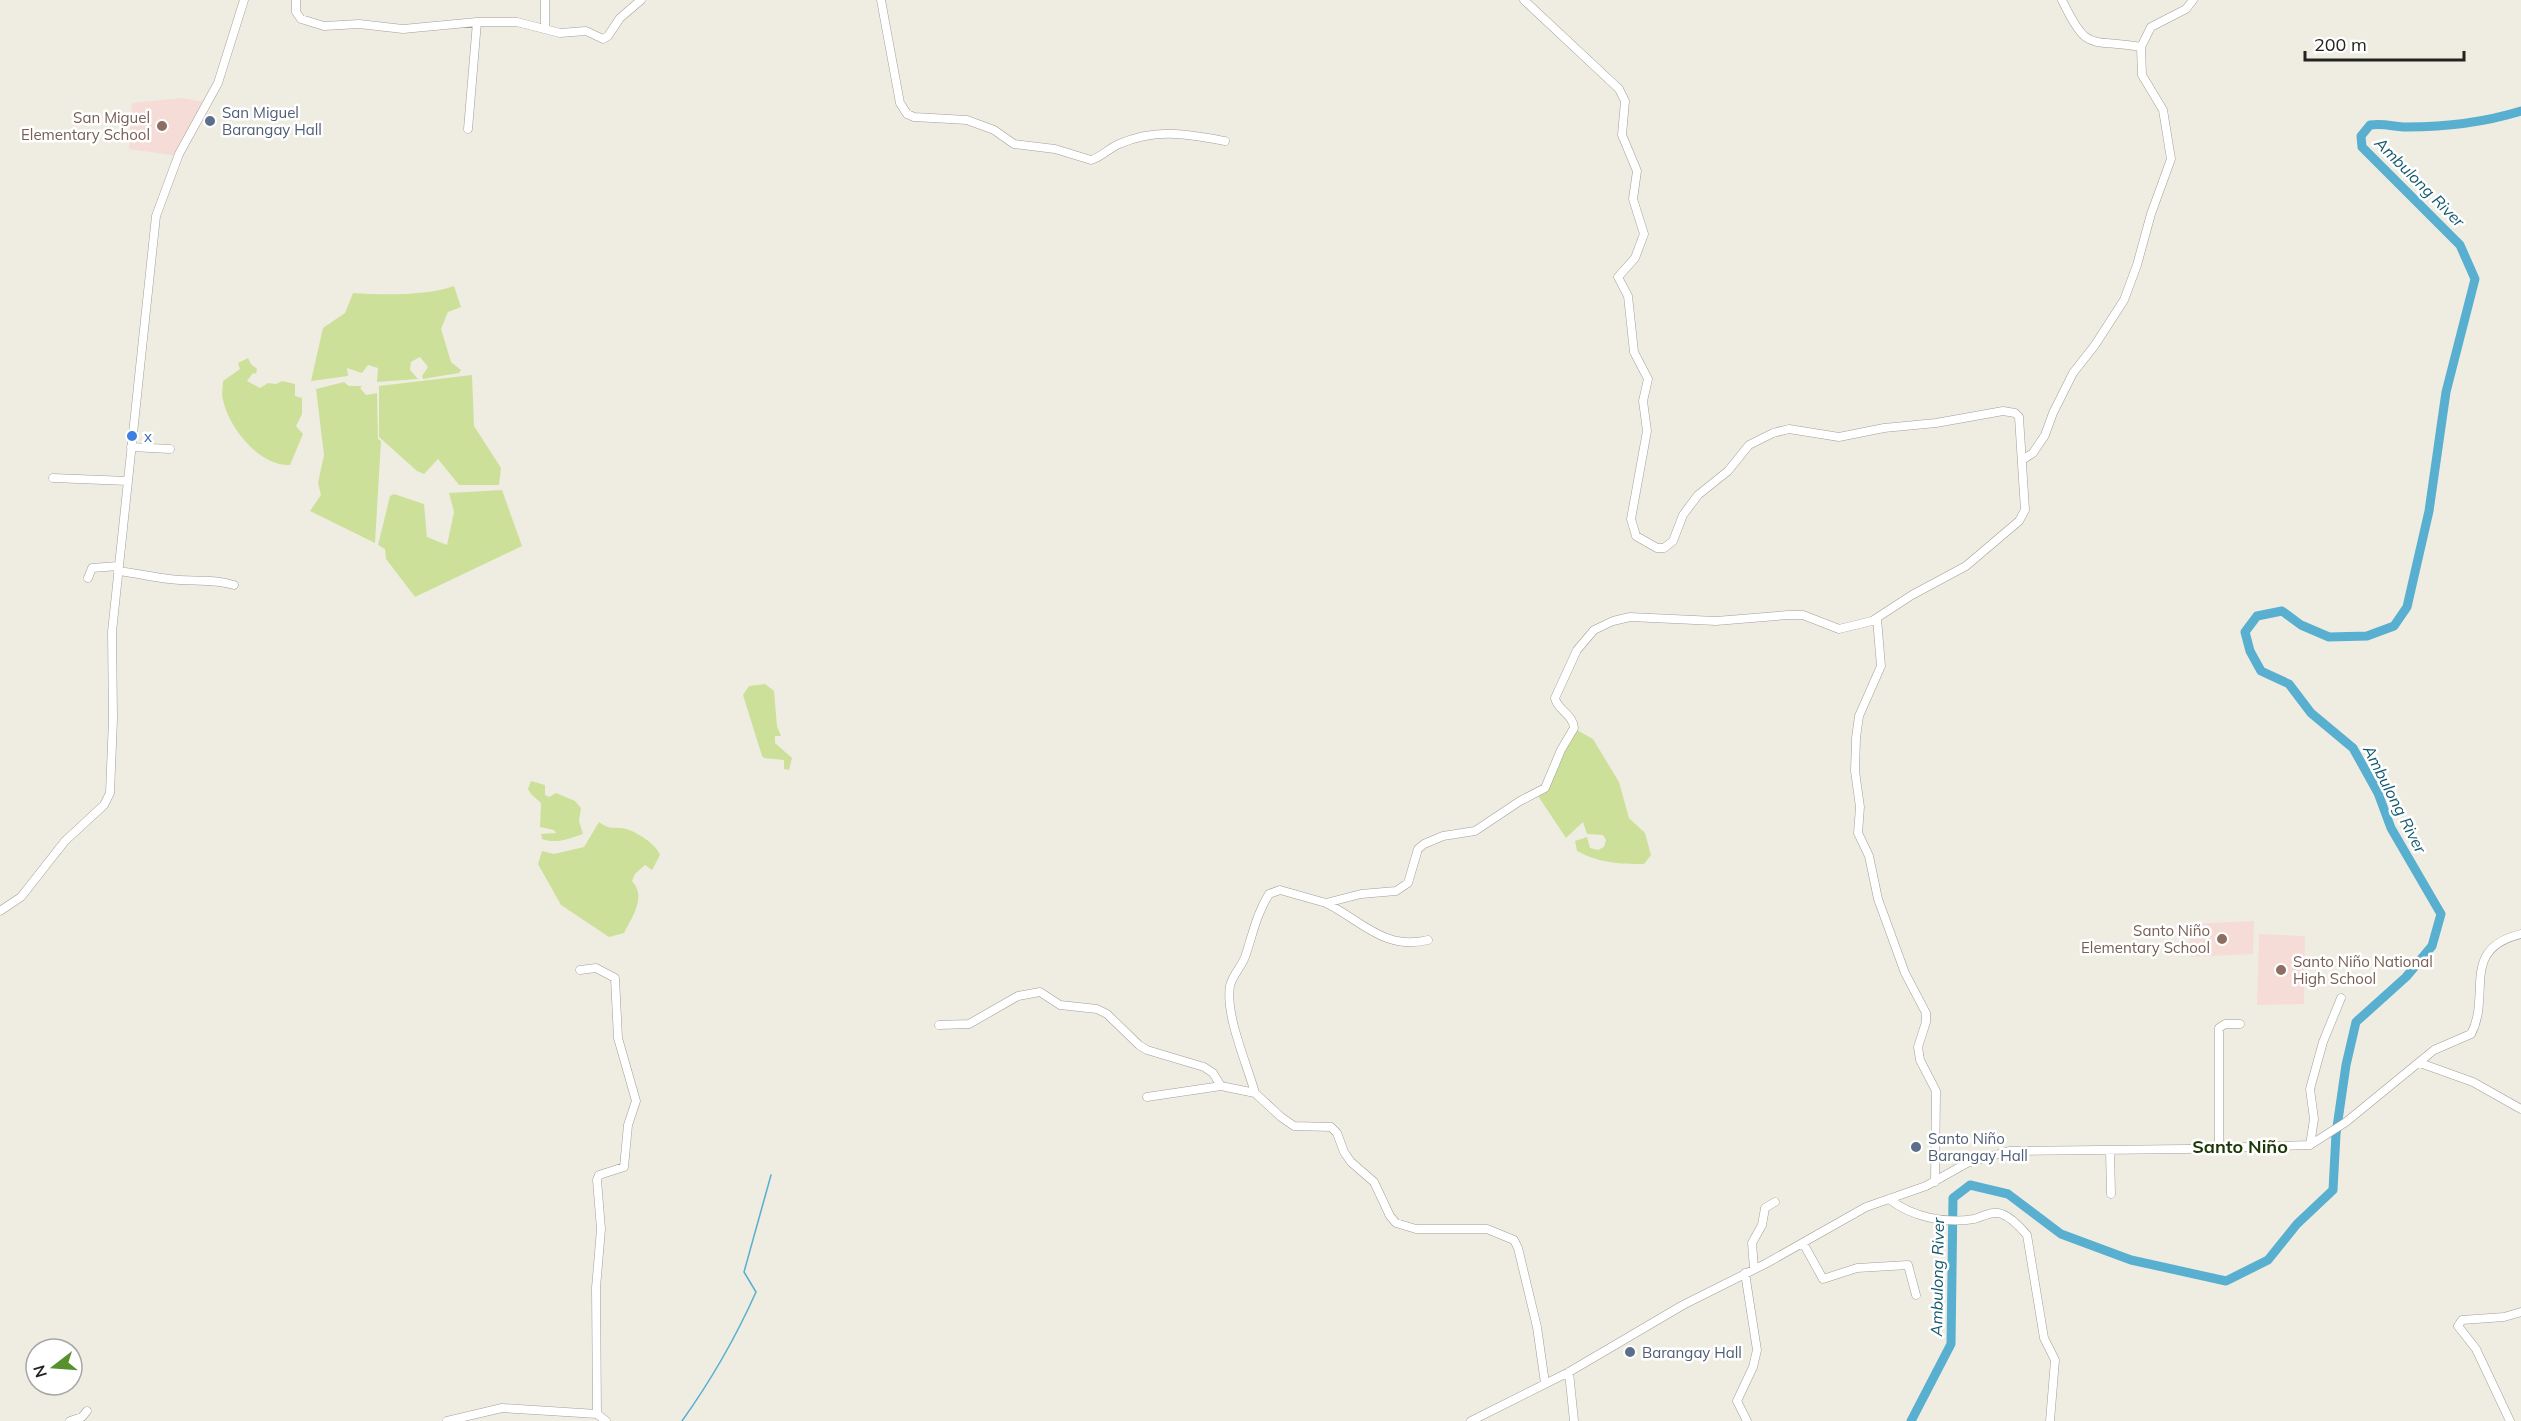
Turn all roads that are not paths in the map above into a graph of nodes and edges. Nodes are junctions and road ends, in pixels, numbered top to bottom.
1 (244, 0) edge
2 (296, 0) edge
3 (545, 0) edge
4 (641, 0) edge
5 (881, 0) edge
6 (1524, 0) edge
7 (2062, 0) edge
8 (2193, 0) edge
9 (477, 22) junction
10 (545, 29) junction
11 (2141, 47) junction
12 (468, 129) dead end
13 (1225, 141) dead end
14 (131, 447) junction
15 (170, 448) dead end
16 (2022, 460) junction
17 (54, 478) dead end
18 (128, 481) junction
19 (118, 568) junction
20 (88, 578) dead end
21 (234, 585) dead end
22 (1877, 619) junction
23 (1326, 903) junction
24 (0, 911) edge
25 (2521, 934) edge
26 (1428, 940) dead end
27 (580, 970) dead end
28 (2341, 998) dead end
29 (2240, 1024) dead end
30 (939, 1025) dead end
31 (2420, 1063) junction
32 (1221, 1086) junction
33 (1255, 1093) junction
34 (1148, 1097) dead end
35 (2521, 1109) edge
36 (2312, 1144) junction
37 (2219, 1148) junction
38 (2110, 1151) junction
39 (1935, 1182) junction
40 (2111, 1194) dead end
41 (1889, 1199) junction
42 (1775, 1202) dead end
43 (1803, 1243) junction
44 (1754, 1269) junction
45 (1745, 1274) junction
46 (1916, 1295) dead end
47 (2521, 1312) edge
48 (1569, 1372) junction
49 (1545, 1383) junction
50 (87, 1411) dead end
51 (597, 1414) junction
52 (70, 1421) edge
53 (447, 1421) edge
54 (606, 1421) edge
55 (1471, 1421) edge
56 (1574, 1421) edge
57 (1747, 1421) edge
58 (2050, 1421) edge
59 (2510, 1421) edge

1 - 14 street
2 - 9 street
3 - 10 street
4 - 10 street
5 - 13 street
6 - 16 street
7 - 11 street
8 - 11 street
9 - 10 street
9 - 12 street
11 - 16 street
14 - 15 street
14 - 18 street
16 - 22 street
17 - 18 street
18 - 19 street
19 - 20 street
19 - 21 street
19 - 24 street
22 - 23 street
22 - 39 street
23 - 26 street
23 - 33 street
25 - 31 street
27 - 51 street
28 - 36 street
29 - 37 street
30 - 32 street
31 - 35 street
31 - 36 street
32 - 33 street
32 - 34 street
33 - 49 street
36 - 37 street
37 - 38 street
38 - 39 street
38 - 40 street
39 - 41 street
41 - 43 street
41 - 58 street
42 - 44 street
43 - 44 street
43 - 46 street
44 - 45 street
45 - 48 street
45 - 57 street
47 - 59 street
48 - 49 street
48 - 56 street
49 - 55 street
50 - 52 street
51 - 53 street
51 - 54 street

